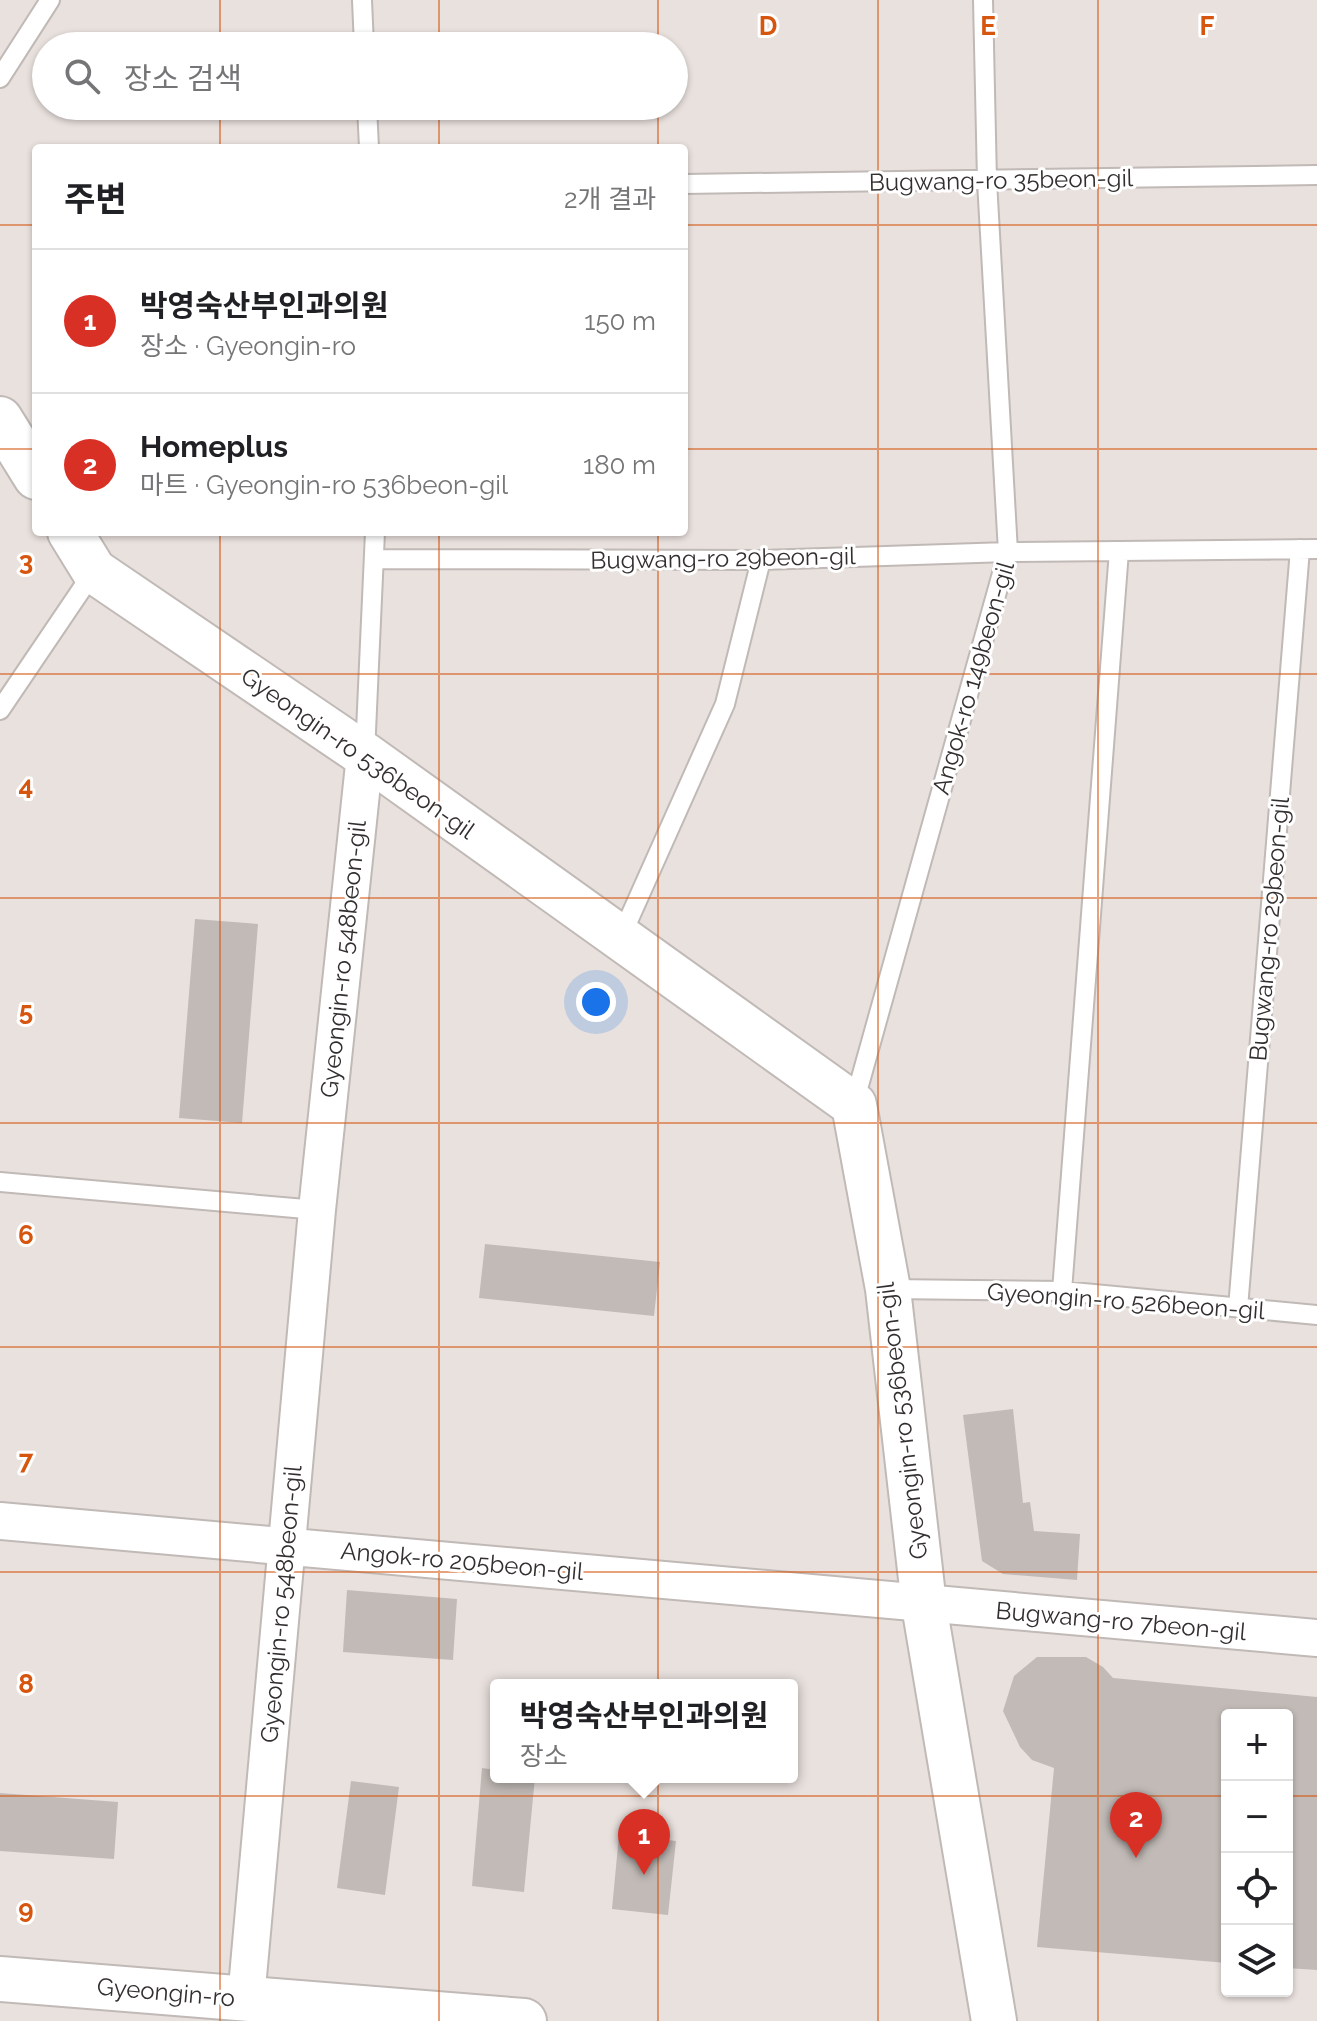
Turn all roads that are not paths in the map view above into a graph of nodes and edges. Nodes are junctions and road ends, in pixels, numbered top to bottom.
1 (50, 0) edge
2 (362, 0) edge
3 (983, 0) edge
4 (363, 32) edge
5 (0, 78) edge
6 (368, 120) edge
7 (369, 144) edge
8 (1317, 175) edge
9 (987, 181) junction
10 (688, 184) edge
11 (0, 419) edge
12 (32, 471) edge
13 (72, 536) edge
14 (375, 536) edge
15 (1308, 549) edge
16 (1119, 551) junction
17 (1008, 552) junction
18 (375, 559) junction
19 (761, 560) junction
20 (94, 571) junction
21 (0, 710) edge
22 (365, 755) junction
23 (620, 940) junction
24 (854, 1105) junction
25 (0, 1182) edge
26 (317, 1210) junction
27 (888, 1289) junction
28 (1062, 1291) junction
29 (1238, 1308) junction
30 (1317, 1315) edge
31 (0, 1521) edge
32 (285, 1544) junction
33 (924, 1605) junction
34 (1317, 1638) edge
35 (0, 1979) edge
36 (246, 1999) junction
37 (524, 2021) edge
38 (994, 2021) edge

1 - 5 lane
2 - 4 lane
3 - 9 lane, Angok-ro 149beon-gil
6 - 7 lane
8 - 9 lane, Bugwang-ro 35beon-gil
9 - 10 lane, Bugwang-ro 35beon-gil
9 - 17 lane, Angok-ro 149beon-gil
11 - 12 street
13 - 20 street, Gyeongin-ro 536beon-gil
14 - 18 lane
15 - 16 lane, Bugwang-ro 29beon-gil
15 - 29 lane, Bugwang-ro 29beon-gil
16 - 17 lane, Bugwang-ro 29beon-gil
16 - 28 lane
17 - 19 lane, Bugwang-ro 29beon-gil
17 - 24 lane, Angok-ro 149beon-gil
18 - 19 lane, Bugwang-ro 29beon-gil
18 - 22 lane
19 - 23 lane
20 - 21 lane
20 - 22 street, Gyeongin-ro 536beon-gil
22 - 23 street, Gyeongin-ro 536beon-gil
22 - 26 street, Gyeongin-ro 548beon-gil
23 - 24 street, Gyeongin-ro 536beon-gil
24 - 27 street, Gyeongin-ro 536beon-gil
25 - 26 lane
26 - 32 street, Gyeongin-ro 548beon-gil
27 - 28 lane, Gyeongin-ro 526beon-gil
27 - 33 street, Gyeongin-ro 536beon-gil
28 - 29 lane, Gyeongin-ro 526beon-gil
29 - 30 lane, Gyeongin-ro 526beon-gil
31 - 32 street, Angok-ro 205beon-gil
32 - 33 street, Angok-ro 205beon-gil
32 - 36 street, Gyeongin-ro 548beon-gil
33 - 34 street, Bugwang-ro 7beon-gil
33 - 38 street, Gyeongin-ro 536beon-gil
35 - 36 street, Gyeongin-ro
36 - 37 street, Gyeongin-ro

